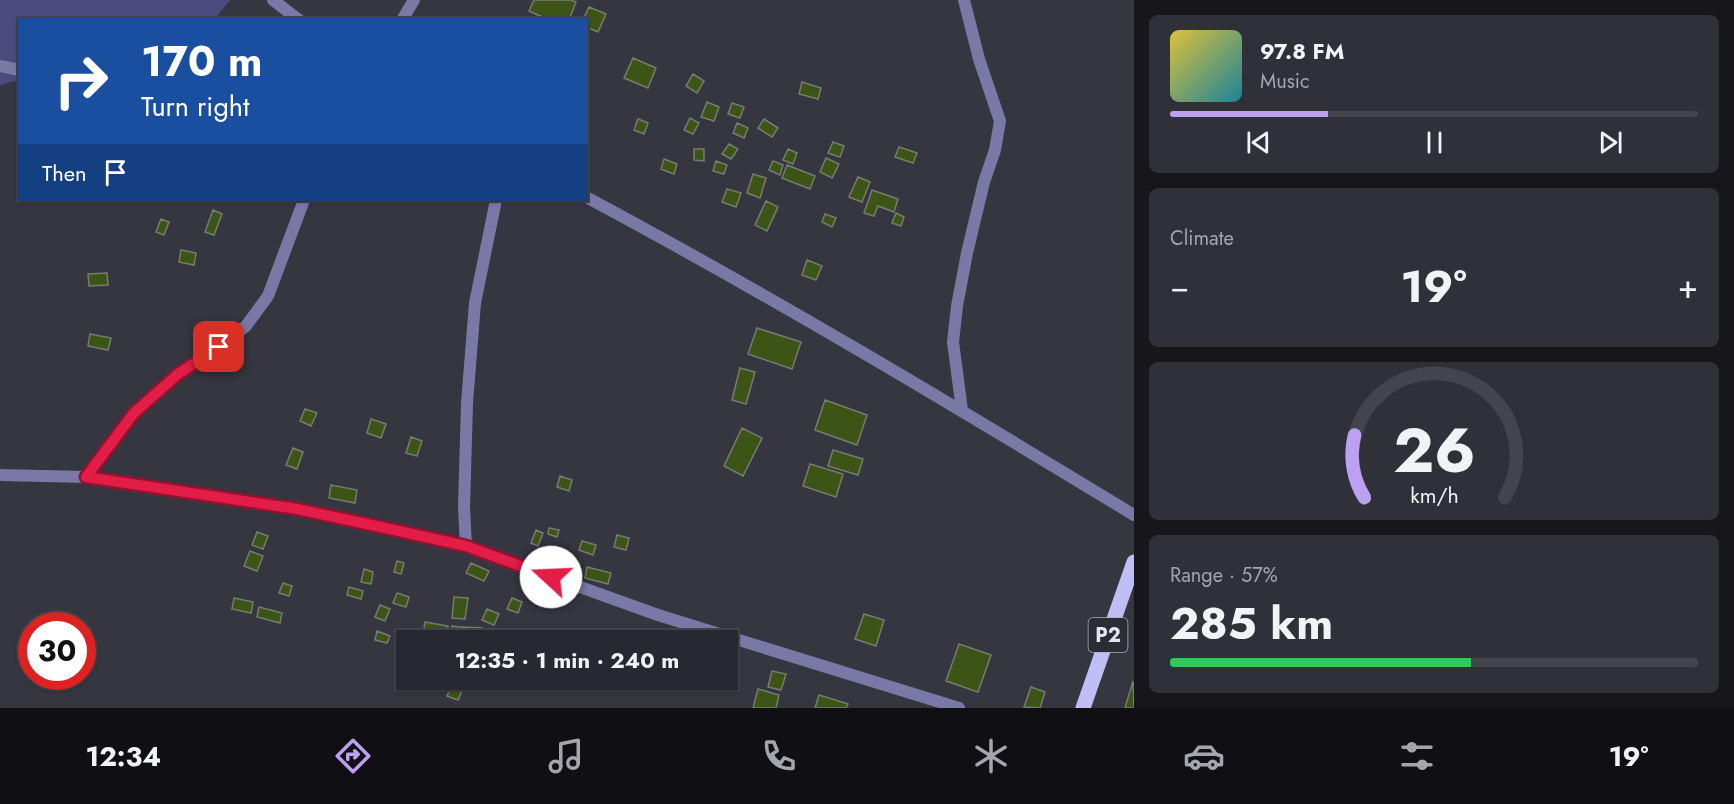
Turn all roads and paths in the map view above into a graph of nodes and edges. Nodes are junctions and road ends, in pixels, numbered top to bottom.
1 (273, 0) edge
2 (414, 0) edge
3 (964, 0) edge
4 (296, 18) edge
5 (403, 18) edge
6 (0, 66) edge
7 (18, 70) edge
8 (588, 198) edge
9 (304, 201) edge
10 (496, 201) edge
11 (962, 410) junction
12 (0, 475) edge
13 (86, 477) junction
14 (1134, 515) edge
15 (466, 546) junction
16 (1134, 562) edge
17 (959, 708) edge
18 (1083, 708) edge

1 - 4 street
2 - 5 street
3 - 11 street
6 - 7 street
8 - 11 street
9 - 13 street
10 - 15 street
11 - 14 street
12 - 13 street
13 - 15 street
15 - 17 street
16 - 18 main road, P2

